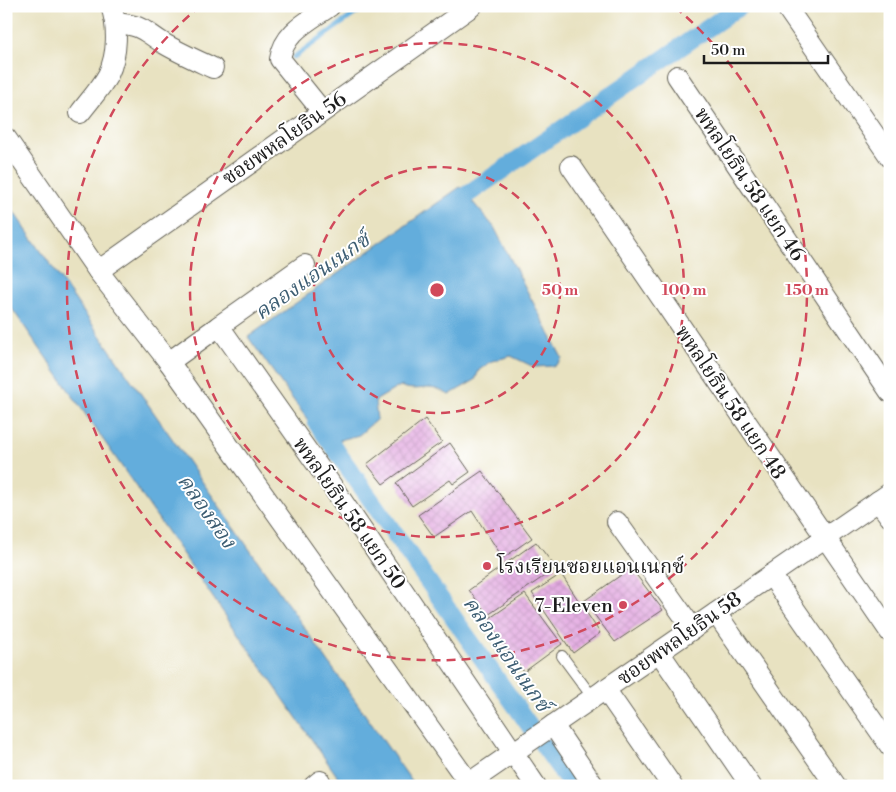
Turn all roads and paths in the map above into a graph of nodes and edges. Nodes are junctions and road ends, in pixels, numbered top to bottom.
1 (330, 6) edge
2 (472, 6) edge
3 (789, 10) dead end
4 (114, 14) edge
5 (213, 68) dead end
6 (677, 76) dead end
7 (322, 111) junction
8 (80, 113) dead end
9 (6, 138) edge
10 (890, 157) edge
11 (570, 166) dead end
12 (304, 265) dead end
13 (98, 271) junction
14 (219, 326) junction
15 (169, 362) junction
16 (890, 392) edge
17 (886, 504) edge
18 (616, 522) dead end
19 (824, 538) junction
20 (771, 575) junction
21 (716, 613) junction
22 (693, 629) junction
23 (890, 632) edge
24 (659, 652) junction
25 (562, 656) dead end
26 (599, 694) junction
27 (535, 738) junction
28 (890, 746) edge
29 (470, 785) edge
30 (536, 786) edge
31 (594, 786) edge
32 (672, 786) edge
33 (751, 786) edge
34 (836, 786) edge

1 - 7 street
2 - 7 street, ซอยพหลโยธิน 56
3 - 10 street
4 - 5 street
4 - 8 street
6 - 16 street, พหลโยธิน 58 แยก 46
7 - 13 street, ซอยพหลโยธิน 56
9 - 13 street
11 - 19 street, พหลโยธิน 58 แยก 48
12 - 14 street
13 - 15 street
14 - 15 street
14 - 27 street, พหลโยธิน 58 แยก 50
15 - 29 street
17 - 19 street, ซอยพหลโยธิน 58
18 - 22 street
19 - 20 street, ซอยพหลโยธิน 58
19 - 23 street, พหลโยธิน 58 แยก 48
20 - 21 street, ซอยพหลโยธิน 58
20 - 28 street
21 - 22 street, ซอยพหลโยธิน 58
21 - 34 street
22 - 24 street, ซอยพหลโยธิน 58
24 - 26 street, ซอยพหลโยธิน 58
24 - 33 street
25 - 26 lane
26 - 27 street, ซอยพหลโยธิน 58
26 - 32 street
27 - 29 street, ซอยพหลโยธิน 58
27 - 30 street
27 - 31 street

